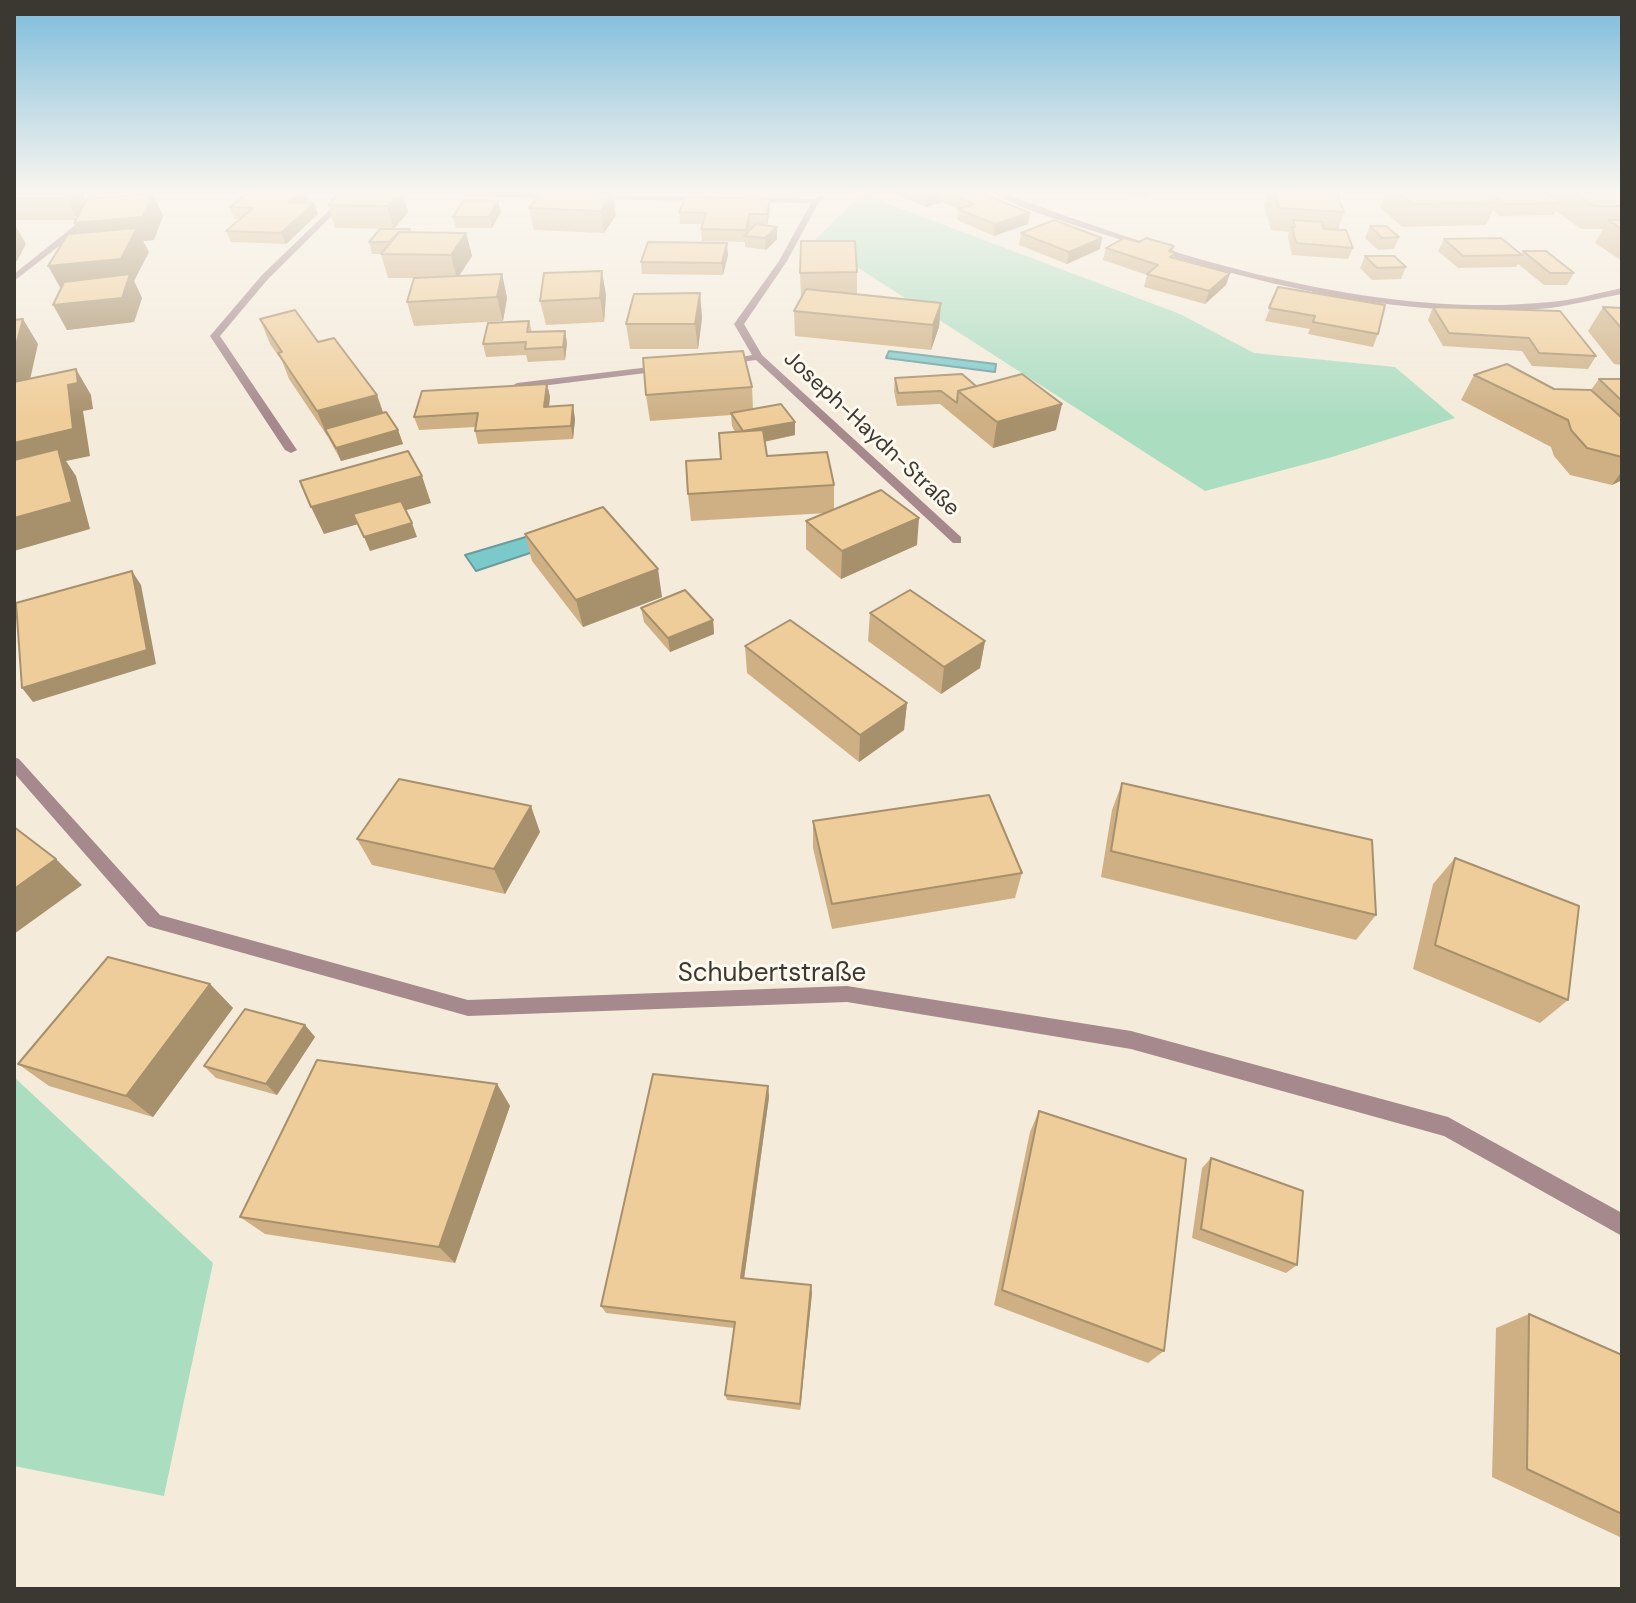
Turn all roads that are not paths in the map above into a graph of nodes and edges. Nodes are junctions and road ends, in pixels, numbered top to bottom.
1 (273, 269) edge
2 (778, 269) edge
3 (1228, 269) edge
4 (1622, 291) edge
5 (758, 357) junction
6 (713, 362) edge
7 (683, 366) edge
8 (517, 386) edge
9 (291, 450) dead end
10 (957, 540) dead end
11 (14, 763) edge
12 (1622, 1225) edge

1 - 9 street
2 - 5 street, Joseph-Haydn-Straße
3 - 4 street
5 - 6 street, Joseph-Haydn-Straße
5 - 10 street, Joseph-Haydn-Straße
7 - 8 street
11 - 12 street, Schubertstraße

